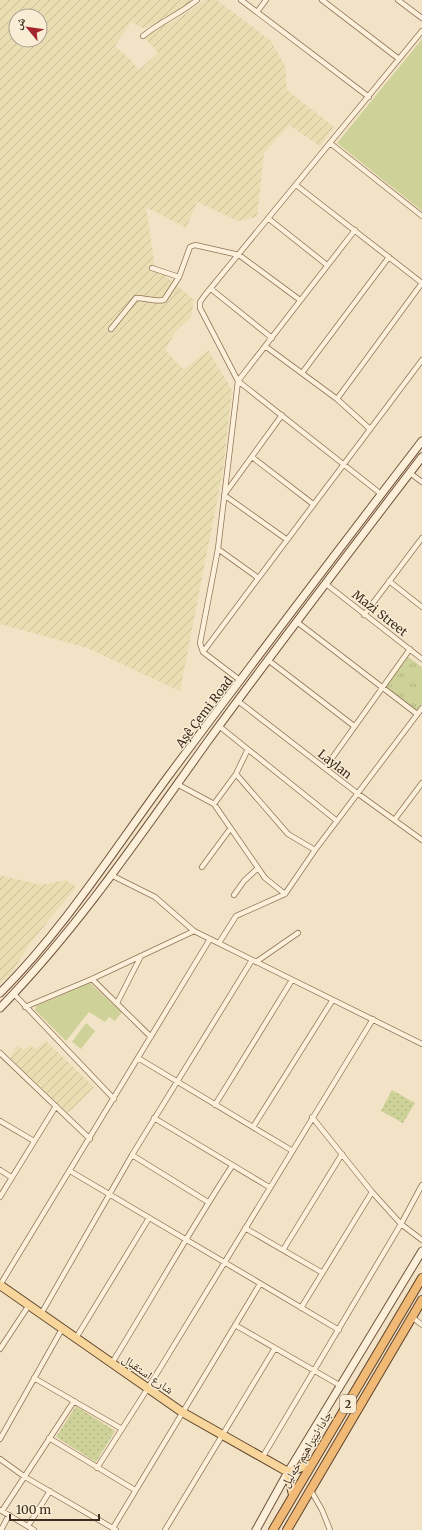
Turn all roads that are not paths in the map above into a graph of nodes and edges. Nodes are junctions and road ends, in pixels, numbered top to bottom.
1 (197, 0) edge
2 (241, 0) edge
3 (266, 0) edge
4 (322, 0) edge
5 (398, 0) edge
6 (257, 12) junction
7 (422, 18) edge
8 (422, 31) edge
9 (143, 36) dead end
10 (399, 59) junction
11 (369, 97) junction
12 (330, 143) junction
13 (296, 185) junction
14 (422, 216) edge
15 (268, 219) junction
16 (355, 230) junction
17 (239, 255) junction
18 (389, 257) junction
19 (328, 265) junction
20 (152, 268) dead end
21 (179, 277) junction
22 (422, 283) edge
23 (211, 289) junction
24 (300, 300) junction
25 (111, 329) dead end
26 (272, 338) junction
27 (265, 346) junction
28 (422, 360) edge
29 (302, 373) junction
30 (238, 381) junction
31 (337, 399) junction
32 (282, 415) junction
33 (370, 429) junction
34 (422, 441) edge
35 (252, 457) junction
36 (422, 457) edge
37 (344, 463) junction
38 (410, 473) junction
39 (422, 482) edge
40 (381, 494) junction
41 (224, 495) junction
42 (313, 504) junction
43 (422, 538) edge
44 (286, 539) junction
45 (218, 549) junction
46 (257, 577) junction
47 (389, 581) junction
48 (326, 584) junction
49 (422, 607) edge
50 (364, 615) junction
51 (297, 622) junction
52 (410, 649) junction
53 (203, 652) junction
54 (422, 658) edge
55 (268, 660) junction
56 (241, 681) junction
57 (381, 689) junction
58 (238, 701) junction
59 (422, 708) edge
60 (417, 714) junction
61 (219, 726) junction
62 (354, 726) junction
63 (248, 751) junction
64 (325, 768) junction
65 (236, 774) junction
66 (422, 783) edge
67 (177, 784) junction
68 (357, 793) junction
69 (214, 804) junction
70 (395, 819) junction
71 (337, 821) junction
72 (230, 829) junction
73 (422, 840) edge
74 (315, 850) junction
75 (202, 867) dead end
76 (258, 868) junction
77 (111, 875) junction
78 (285, 894) junction
79 (234, 895) dead end
80 (194, 931) junction
81 (298, 933) dead end
82 (210, 939) junction
83 (219, 943) junction
84 (141, 956) junction
85 (254, 961) junction
86 (92, 980) junction
87 (292, 980) junction
88 (0, 993) edge
89 (14, 994) junction
90 (332, 1000) junction
91 (117, 1003) junction
92 (25, 1007) junction
93 (0, 1008) edge
94 (372, 1019) junction
95 (151, 1037) junction
96 (422, 1044) edge
97 (0, 1053) edge
98 (138, 1058) junction
99 (176, 1081) junction
100 (114, 1099) junction
101 (215, 1105) junction
102 (56, 1106) junction
103 (312, 1117) junction
104 (154, 1118) junction
105 (0, 1120) edge
106 (253, 1127) junction
107 (90, 1139) junction
108 (34, 1141) junction
109 (291, 1150) junction
110 (342, 1154) junction
111 (132, 1155) junction
112 (232, 1166) junction
113 (0, 1170) edge
114 (70, 1171) junction
115 (11, 1177) junction
116 (422, 1185) edge
117 (269, 1187) junction
118 (372, 1192) junction
119 (109, 1194) junction
120 (0, 1197) edge
121 (208, 1202) junction
122 (149, 1218) junction
123 (401, 1224) junction
124 (245, 1228) junction
125 (186, 1240) junction
126 (422, 1240) edge
127 (283, 1250) junction
128 (422, 1251) edge
129 (224, 1263) junction
130 (321, 1272) junction
131 (422, 1278) edge
132 (260, 1284) junction
133 (0, 1285) edge
134 (422, 1300) edge
135 (29, 1305) junction
136 (300, 1308) junction
137 (41, 1314) junction
138 (412, 1317) junction
139 (235, 1325) junction
140 (422, 1325) edge
141 (62, 1329) junction
142 (339, 1330) junction
143 (388, 1335) junction
144 (76, 1338) junction
145 (399, 1341) junction
146 (275, 1348) junction
147 (0, 1349) edge
148 (112, 1363) junction
149 (371, 1365) junction
150 (315, 1371) junction
151 (380, 1371) junction
152 (34, 1378) junction
153 (342, 1386) junction
154 (148, 1388) junction
155 (74, 1401) junction
156 (182, 1412) junction
157 (122, 1429) junction
158 (221, 1435) junction
159 (49, 1438) junction
160 (0, 1439) edge
161 (262, 1458) junction
162 (0, 1459) edge
163 (311, 1464) junction
164 (97, 1468) junction
165 (288, 1472) junction
166 (25, 1477) junction
167 (310, 1489) junction
168 (135, 1490) junction
169 (50, 1491) junction
170 (293, 1495) junction
171 (1, 1510) edge
172 (10, 1515) junction
173 (28, 1526) junction
174 (114, 1529) edge
175 (1, 1530) edge
176 (34, 1530) edge
177 (165, 1530) edge
178 (256, 1530) edge
179 (273, 1530) edge
180 (287, 1530) edge
181 (330, 1530) edge

1 - 9 street
2 - 6 street
3 - 6 street
4 - 10 street
5 - 7 street
6 - 11 street
8 - 10 street
10 - 11 street
11 - 12 street
12 - 13 street
12 - 14 street
13 - 15 street
13 - 16 street
15 - 17 street
15 - 19 street
16 - 18 street
16 - 19 street
17 - 21 street
17 - 23 street
17 - 24 street
18 - 22 street
18 - 29 street
19 - 24 street
20 - 21 street
21 - 25 street
22 - 31 street
23 - 26 street
23 - 30 street
24 - 26 street
26 - 27 street
27 - 29 street
27 - 30 street
28 - 33 street
29 - 31 street
30 - 32 street
30 - 41 street
31 - 33 street
32 - 35 street
32 - 37 street
33 - 37 street
34 - 40 main road, Aşê Çemi Road
35 - 41 street
35 - 42 street
36 - 38 main road, Aşê Çemi Road
37 - 40 street
37 - 42 street
38 - 39 street
38 - 48 main road, Aşê Çemi Road
40 - 56 main road, Aşê Çemi Road
41 - 44 street
41 - 45 street
42 - 44 street
43 - 47 street
44 - 46 street
45 - 46 street
45 - 53 street
46 - 53 street
47 - 49 street
47 - 50 street
48 - 50 street, Mazi Street
48 - 51 main road, Aşê Çemi Road
50 - 52 street, Mazi Street
51 - 55 main road, Aşê Çemi Road
51 - 57 street
52 - 54 street, Mazi Street
52 - 57 street
53 - 56 street
55 - 58 main road, Aşê Çemi Road
55 - 62 street
56 - 88 main road, Aşê Çemi Road
57 - 60 street
57 - 62 street
58 - 61 main road, Aşê Çemi Road
58 - 64 street, Laylan
59 - 60 street
60 - 68 street
61 - 63 street
61 - 67 main road, Aşê Çemi Road
62 - 64 street
63 - 65 street
63 - 71 street
64 - 68 street, Laylan
65 - 69 street
65 - 74 street
66 - 70 street
67 - 69 street
67 - 77 main road, Aşê Çemi Road
68 - 70 street, Laylan
68 - 71 street
69 - 72 street
70 - 73 street, Laylan
71 - 74 street
72 - 75 street
72 - 76 street
74 - 78 street
76 - 78 street
76 - 79 street
77 - 80 street
77 - 89 main road, Aşê Çemi Road
78 - 83 street
80 - 82 street
80 - 84 street
81 - 85 street
82 - 83 street
82 - 95 street
83 - 85 street
84 - 86 street
84 - 91 street
85 - 87 street
85 - 99 street
86 - 91 street
86 - 92 street
87 - 90 street
87 - 101 street
89 - 92 street
89 - 93 main road, Aşê Çemi Road
90 - 94 street
90 - 106 street
91 - 95 street
92 - 100 street
94 - 96 street
94 - 103 street
95 - 98 street
97 - 102 street
98 - 99 street
98 - 100 street
99 - 101 street
99 - 104 street
100 - 107 street
101 - 106 street
102 - 107 street
102 - 108 street
103 - 109 street
103 - 110 street
104 - 111 street
104 - 112 street
105 - 108 street
106 - 109 street
107 - 114 street
108 - 115 street
109 - 117 street
110 - 118 street
110 - 127 street
111 - 119 street
111 - 121 street
112 - 117 street
112 - 121 street
113 - 115 street
114 - 119 street
114 - 133 street
115 - 120 street
116 - 123 street
117 - 124 street
118 - 123 street
118 - 130 street
119 - 122 street
119 - 137 street
121 - 125 street
122 - 125 street
122 - 144 street
123 - 126 street
123 - 142 street
124 - 127 street
124 - 129 street
125 - 129 street
125 - 148 street
127 - 130 street
128 - 153 main road
129 - 132 street
129 - 154 street
130 - 136 street
131 - 143 highway, جادا ئیبراهیم خەلیل / 2
132 - 136 street
132 - 139 street
133 - 135 main road, شارع استقبال
134 - 138 highway, 2
135 - 137 main road, شارع استقبال
135 - 147 street
136 - 142 street
137 - 141 main road, شارع استقبال
138 - 140 street
138 - 145 highway, 2
139 - 146 street
139 - 156 street
141 - 144 main road, شارع استقبال
141 - 152 street
142 - 150 street
143 - 145 highway
143 - 149 highway, جادا ئیبراهیم خەلیل / 2
144 - 148 main road, شارع استقبال
145 - 151 highway, 2
146 - 150 street
146 - 158 street
148 - 154 main road, شارع استقبال
149 - 151 highway
149 - 163 highway, جادا ئیبراهیم خەلیل / 2
150 - 153 street
150 - 161 street
151 - 167 highway, 2
152 - 155 street
152 - 160 street
153 - 165 main road
154 - 156 main road, شارع استقبال
154 - 157 street
155 - 157 street
155 - 159 street
156 - 158 main road, شارع استقبال
156 - 168 street
157 - 164 street
158 - 161 main road, شارع استقبال
158 - 177 street
159 - 164 street
159 - 166 street
161 - 165 main road, شارع استقبال
162 - 166 street
163 - 165 main road
163 - 170 highway, جادا ئیبراهیم خەلیل / 2
164 - 168 street
165 - 170 main road
165 - 178 main road
166 - 169 street
166 - 171 street
167 - 180 highway, 2
167 - 181 street
168 - 174 street
169 - 173 street
169 - 174 street
170 - 179 highway, جادا ئیبراهیم خەلیل / 2
171 - 172 street
172 - 173 street
172 - 175 street
173 - 176 street

